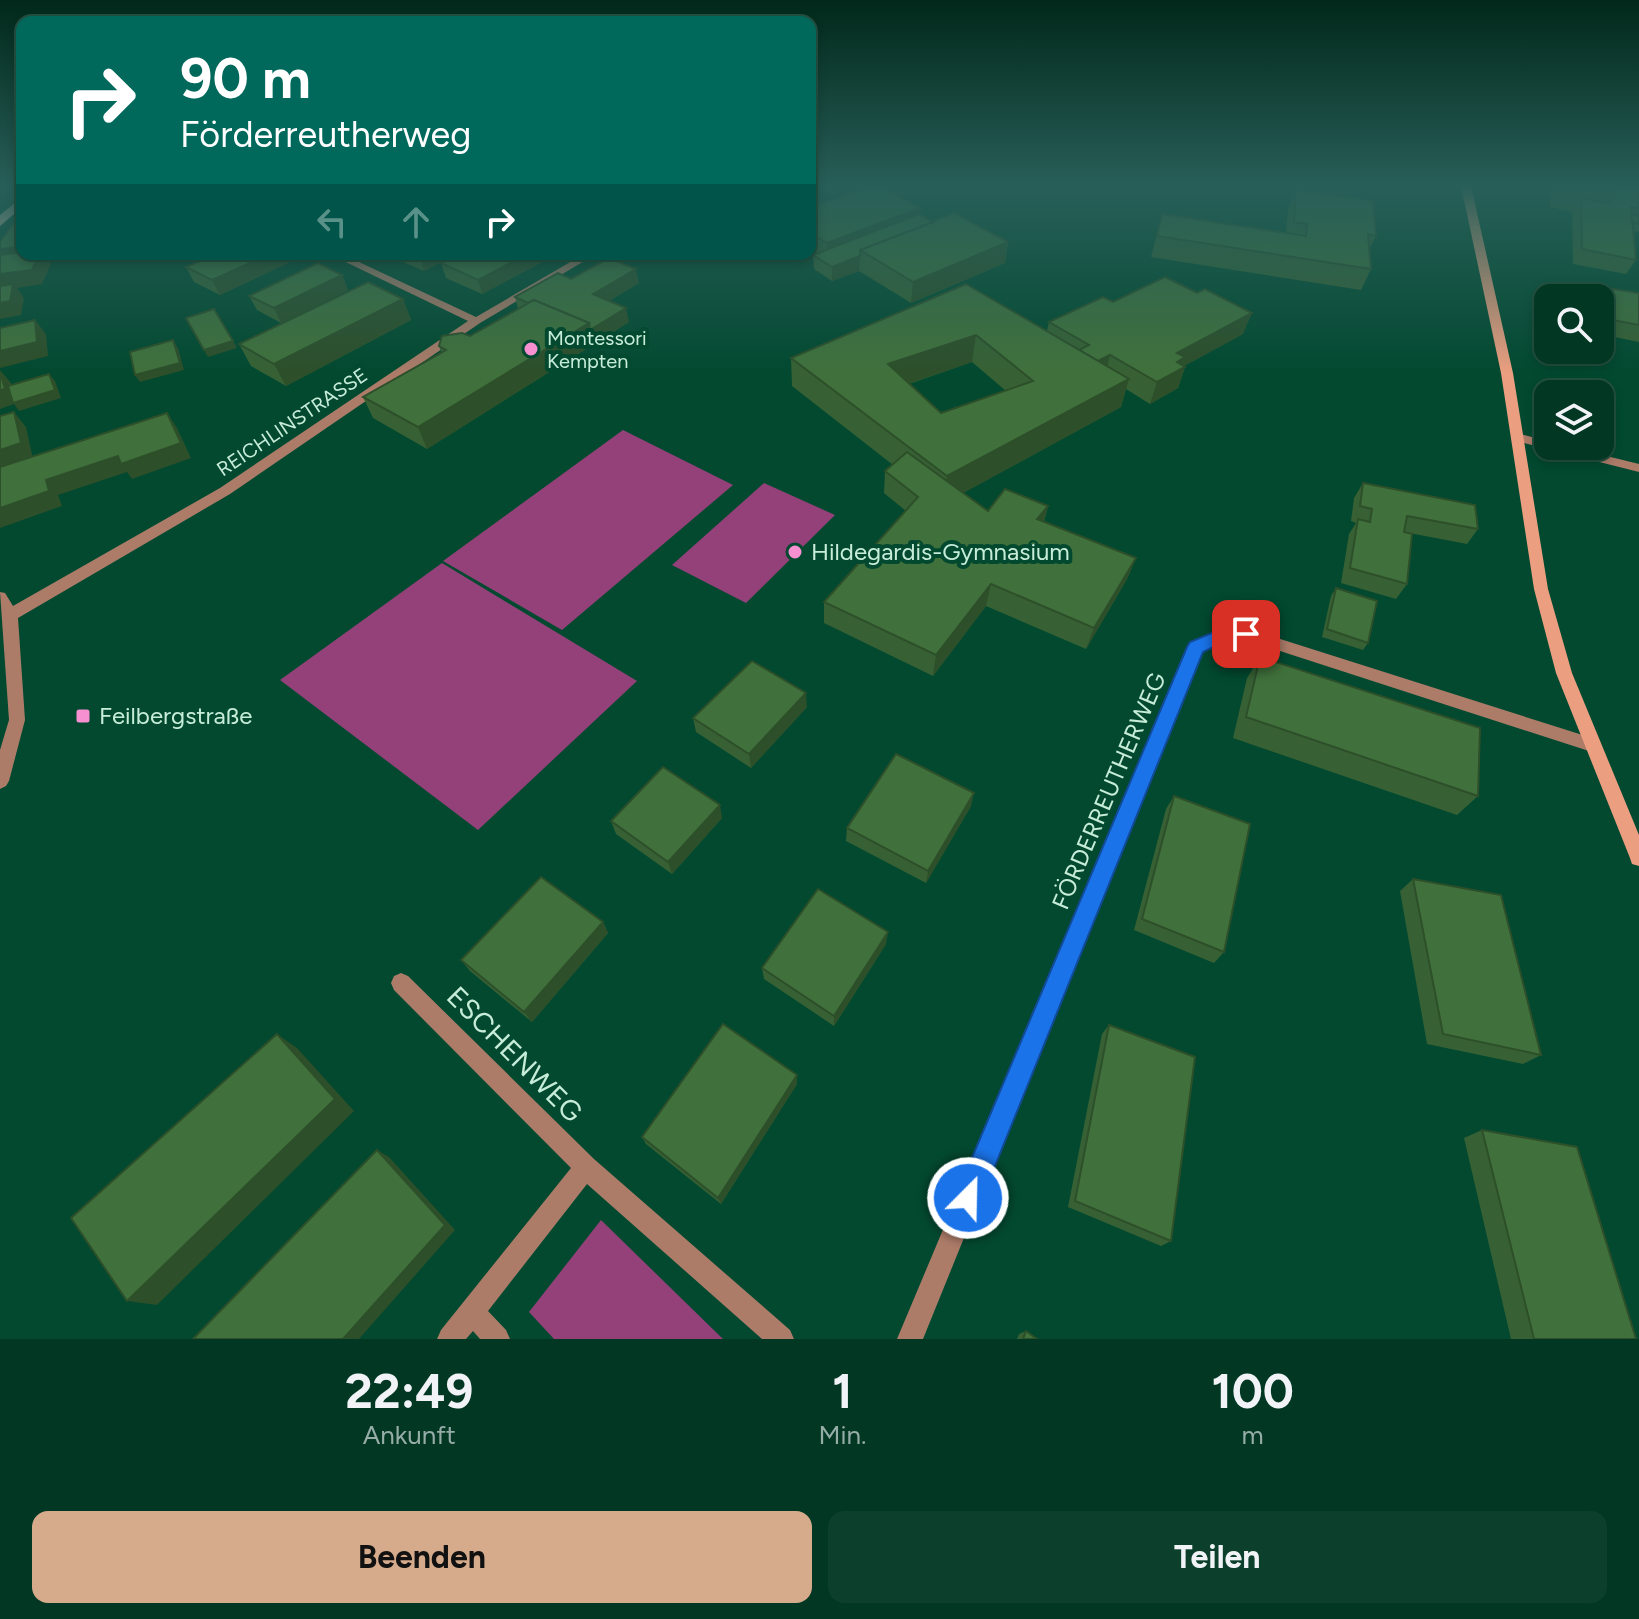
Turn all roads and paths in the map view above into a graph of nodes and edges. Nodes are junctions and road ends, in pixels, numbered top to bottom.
1 (1480, 248) edge
2 (347, 260) edge
3 (581, 260) edge
4 (476, 321) junction
5 (1516, 437) junction
6 (1534, 442) edge
7 (1606, 460) edge
8 (1639, 468) edge
9 (0, 597) edge
10 (10, 615) junction
11 (1592, 745) junction
12 (0, 781) edge
13 (1639, 858) edge
14 (401, 983) dead end
15 (586, 1167) junction
16 (472, 1312) junction
17 (450, 1339) edge
18 (497, 1339) edge
19 (781, 1339) edge
20 (910, 1339) edge

1 - 5 street
2 - 4 street
3 - 4 street, REICHLINSTRASSE
4 - 10 street, REICHLINSTRASSE
5 - 6 street
5 - 11 street
7 - 8 street
9 - 10 street
10 - 12 street
11 - 13 street
11 - 20 street, FÖRDERREUTHERWEG
14 - 15 street, ESCHENWEG
15 - 16 street
15 - 19 street, ESCHENWEG
16 - 17 street
16 - 18 street

